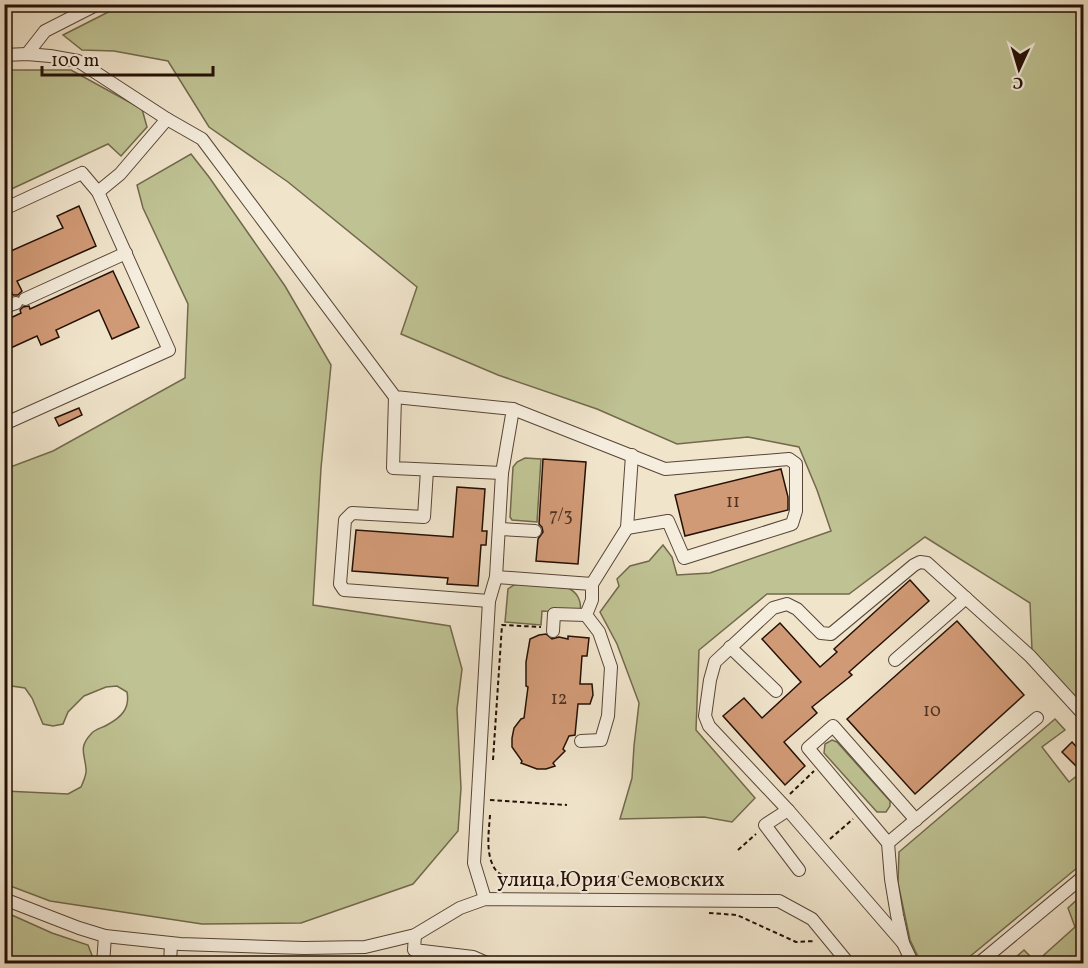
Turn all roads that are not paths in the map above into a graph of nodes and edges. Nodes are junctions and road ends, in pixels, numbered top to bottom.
1 (98, 4) edge
2 (27, 54) junction
3 (4, 55) edge
4 (166, 119) junction
5 (98, 192) junction
6 (4, 209) edge
7 (126, 253) junction
8 (15, 303) edge
9 (395, 397) junction
10 (513, 409) junction
11 (4, 424) edge
12 (632, 455) junction
13 (427, 470) junction
14 (502, 473) junction
15 (627, 528) junction
16 (500, 529) junction
17 (535, 531) dead end
18 (496, 577) junction
19 (592, 584) junction
20 (966, 598) junction
21 (489, 601) junction
22 (586, 615) junction
23 (553, 629) road end
24 (730, 647) junction
25 (895, 660) dead end
26 (776, 691) dead end
27 (1083, 715) edge
28 (1037, 717) dead end
29 (581, 741) dead end
30 (788, 810) junction
31 (916, 820) junction
32 (888, 843) junction
33 (799, 870) dead end
34 (1083, 876) edge
35 (4, 899) edge
36 (485, 899) junction
37 (105, 936) junction
38 (415, 936) junction
39 (903, 943) junction
40 (175, 944) junction
41 (103, 963) edge
42 (170, 963) edge
43 (178, 963) edge
44 (489, 963) edge
45 (849, 963) edge
46 (913, 963) edge
47 (978, 963) edge

1 - 2 street
2 - 3 street
2 - 4 street
4 - 5 street
4 - 9 street
5 - 6 street
5 - 7 street
7 - 8 street
7 - 11 street
9 - 10 street
9 - 13 street
10 - 12 street
10 - 14 street
12 - 15 street
12 - 15 street
13 - 14 street
13 - 21 street
14 - 16 street
15 - 19 street
16 - 17 street
16 - 18 street
18 - 19 street
18 - 21 street
19 - 22 street
20 - 24 street
20 - 25 street
20 - 27 street
21 - 36 street
22 - 23 street
22 - 29 street
24 - 26 street
24 - 30 street
28 - 31 street
30 - 33 street
30 - 39 street
31 - 32 street
31 - 32 street
32 - 39 street
34 - 47 street
35 - 37 street, улица Юрия Семовских
36 - 38 street, улица Юрия Семовских
36 - 45 street, улица Юрия Семовских
37 - 40 street, улица Юрия Семовских
37 - 41 street
38 - 40 street, улица Юрия Семовских
38 - 44 street
39 - 46 street
40 - 42 street
40 - 43 street

